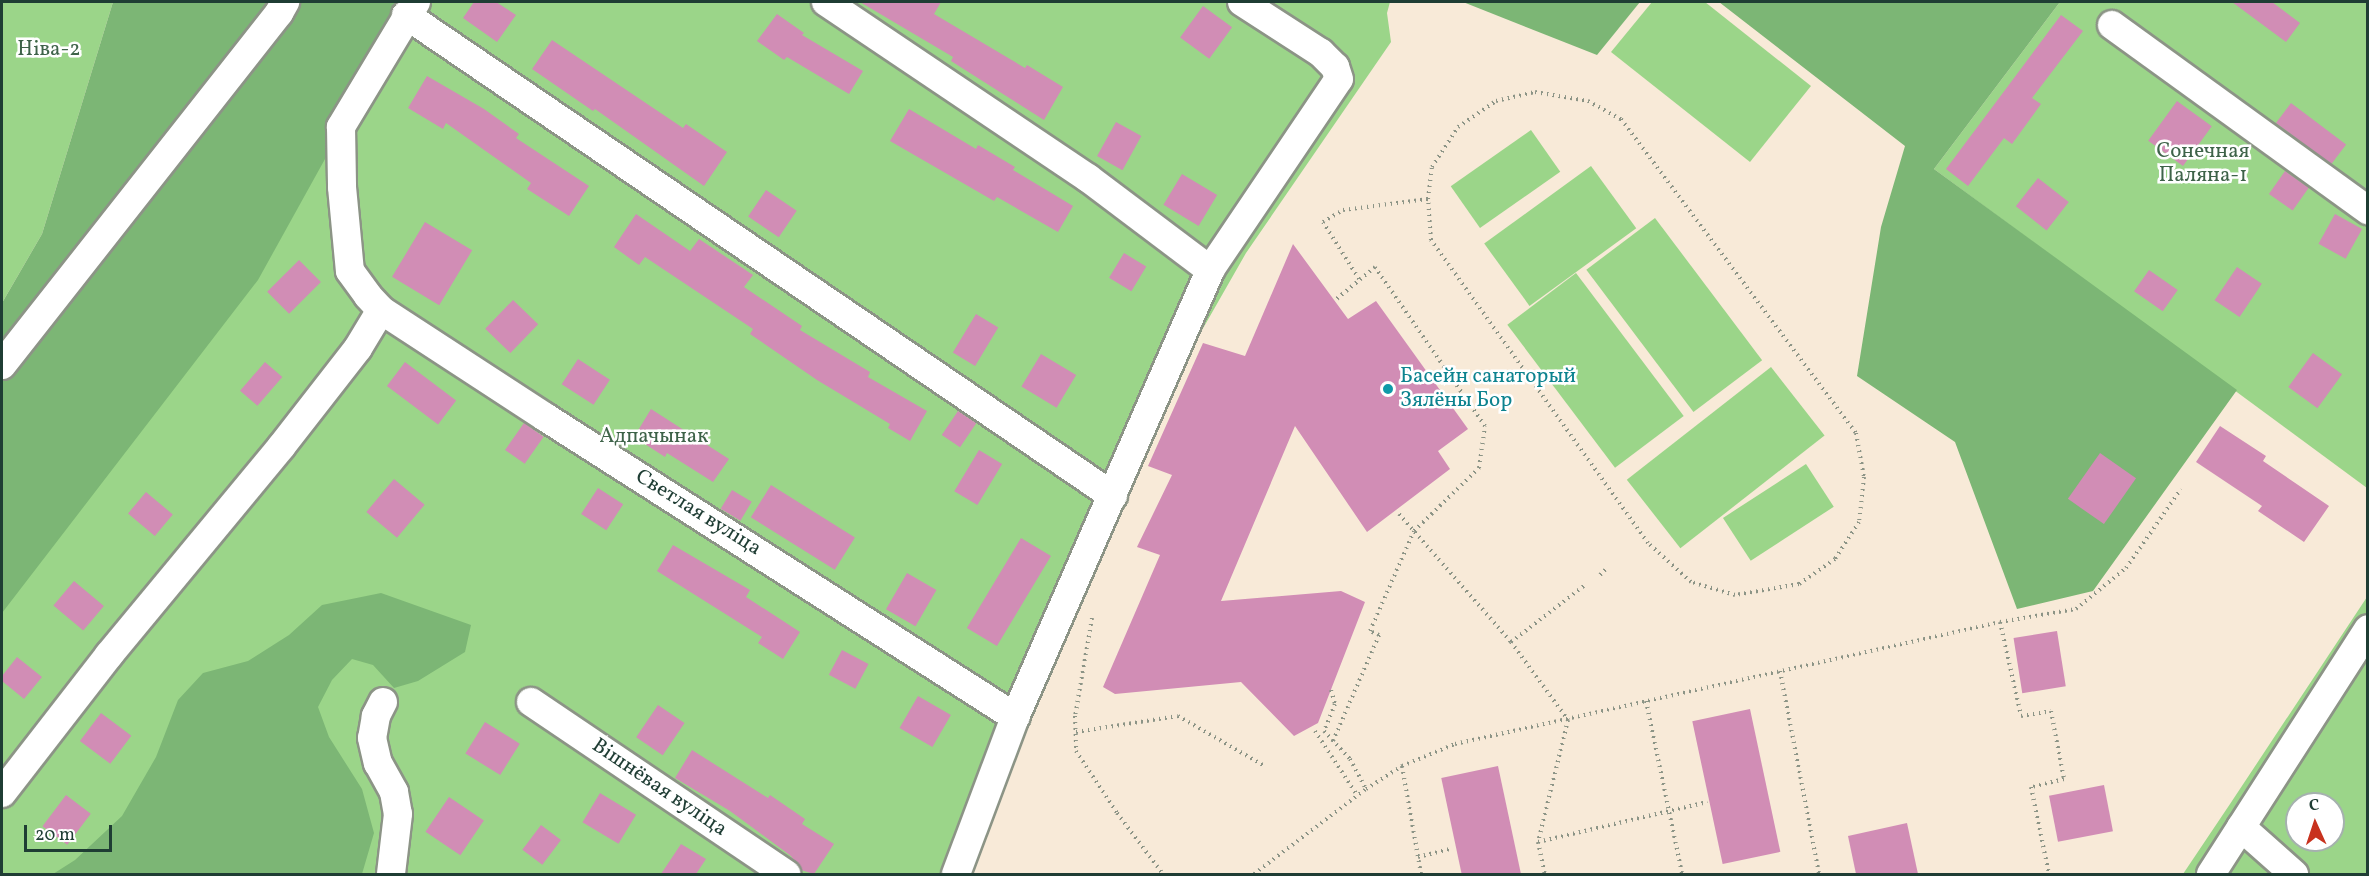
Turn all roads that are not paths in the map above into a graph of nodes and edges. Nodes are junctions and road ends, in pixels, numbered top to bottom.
1 (285, 2) edge
2 (826, 2) edge
3 (1242, 2) edge
4 (411, 8) edge
5 (2112, 25) dead end
6 (2367, 210) edge
7 (1210, 270) junction
8 (381, 310) junction
9 (2, 365) edge
10 (1113, 496) junction
11 (2363, 650) edge
12 (383, 702) dead end
13 (531, 702) dead end
14 (1015, 717) junction
15 (2, 793) edge
16 (2241, 827) junction
17 (391, 874) edge
18 (786, 874) edge
19 (956, 874) edge
20 (2211, 874) edge
21 (2294, 874) edge

1 - 9 street
2 - 7 street
3 - 7 street
4 - 8 street, Светлая вуліца
4 - 10 street
5 - 6 street
7 - 10 street
8 - 14 street, Светлая вуліца
8 - 15 street
10 - 14 street
11 - 16 street
12 - 17 street
13 - 18 street, Вішнёвая вуліца
14 - 19 street
16 - 20 street
16 - 21 street

